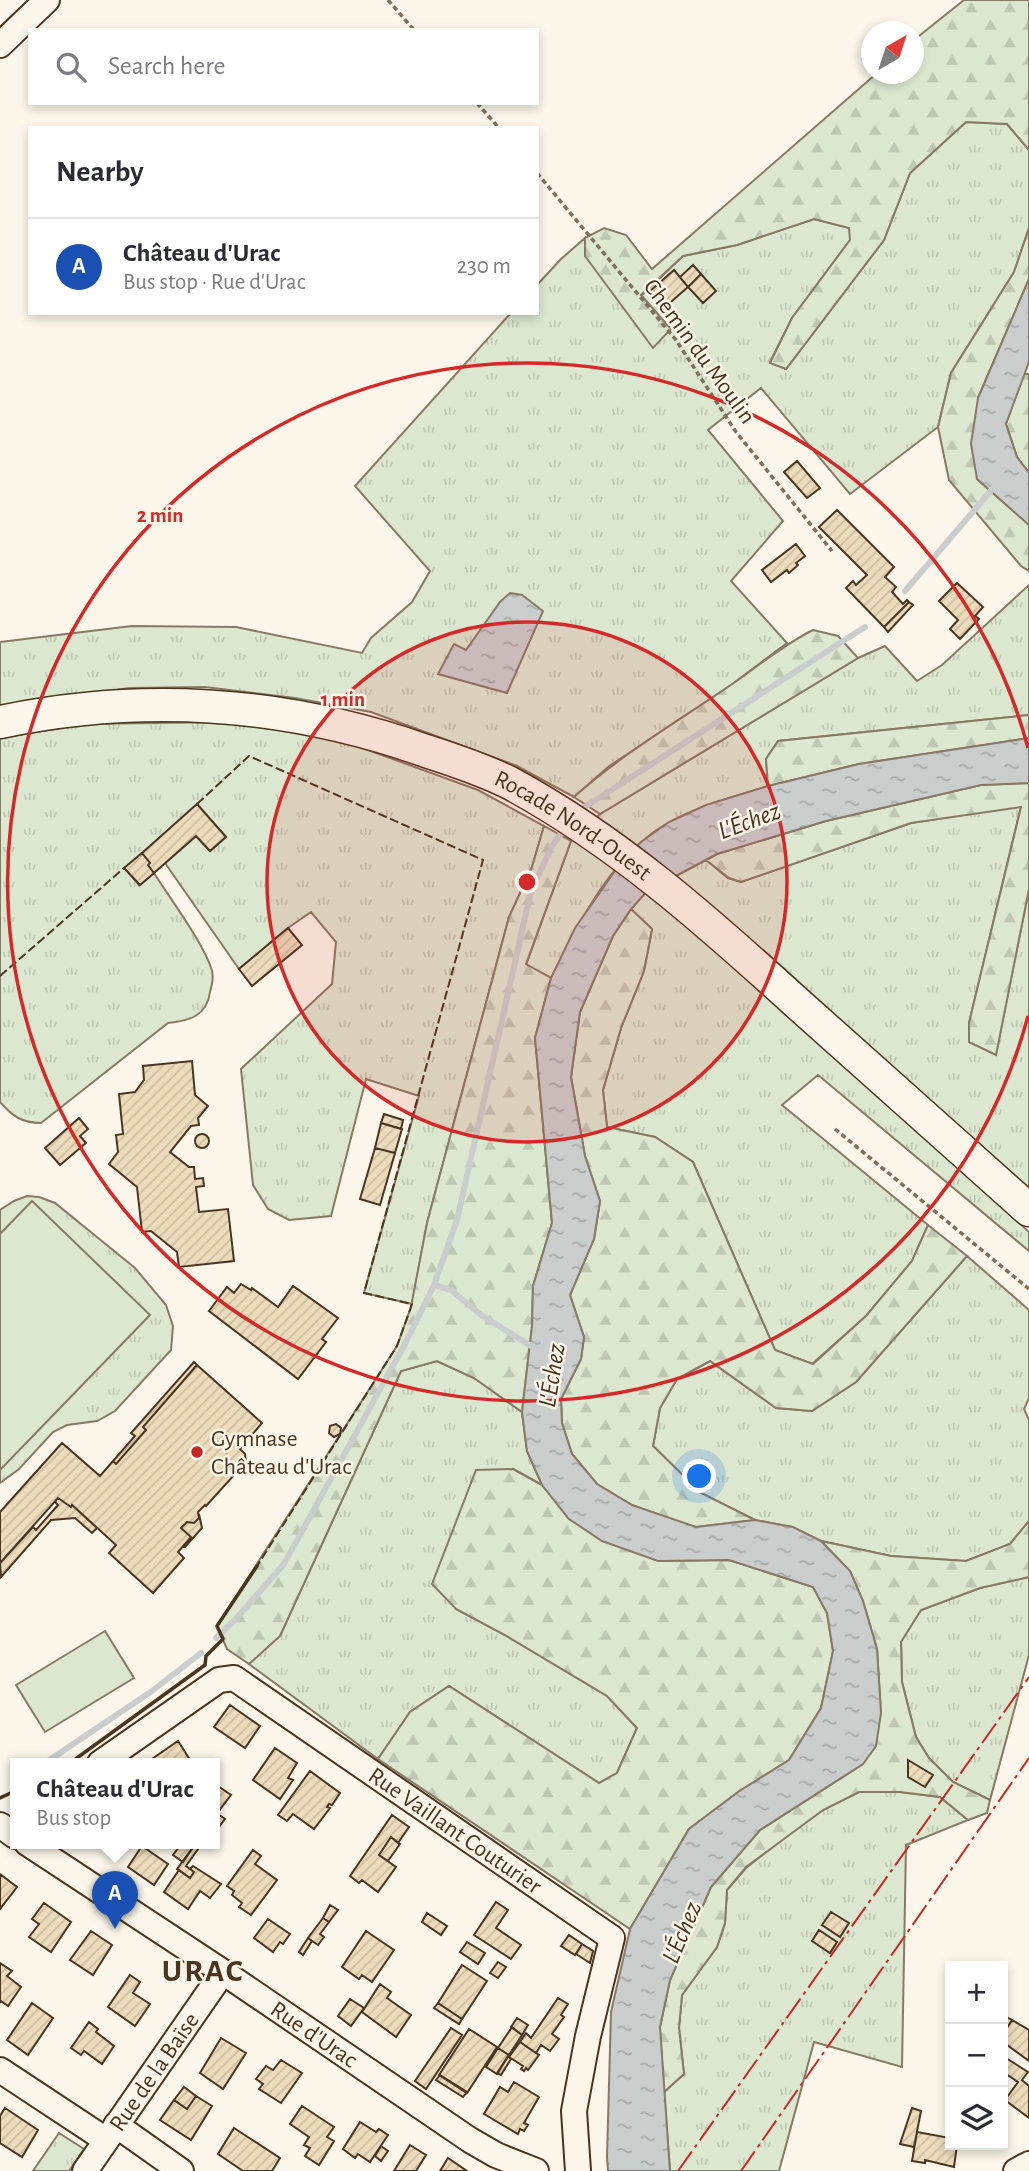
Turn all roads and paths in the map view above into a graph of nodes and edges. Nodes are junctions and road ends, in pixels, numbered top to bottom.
1 (47, 0) edge
2 (388, 0) edge
3 (412, 28) edge
4 (0, 45) edge
5 (479, 105) edge
6 (497, 126) edge
7 (539, 175) edge
8 (832, 551) dead end
9 (0, 722) edge
10 (835, 1129) dead end
11 (1029, 1210) edge
12 (1029, 1289) edge
13 (107, 1758) edge
14 (36, 1849) edge
15 (223, 1972) junction
16 (0, 2070) edge
17 (111, 2133) junction
18 (1029, 2164) edge
19 (85, 2171) edge
20 (181, 2171) edge
21 (536, 2171) edge
22 (578, 2171) edge
23 (1016, 2171) edge

1 - 4 street
2 - 3 path
5 - 6 path
7 - 8 path, Chemin du Moulin
9 - 11 main road, Rocade Nord-Ouest
10 - 12 path
13 - 22 street, Rue Vaillant Couturier
14 - 15 street, Rue d'Urac
15 - 17 street, Rue de la Baïse
15 - 21 street, Rue d'Urac
16 - 17 street
17 - 19 street, Rue de la Baïse
17 - 20 street
18 - 23 street

